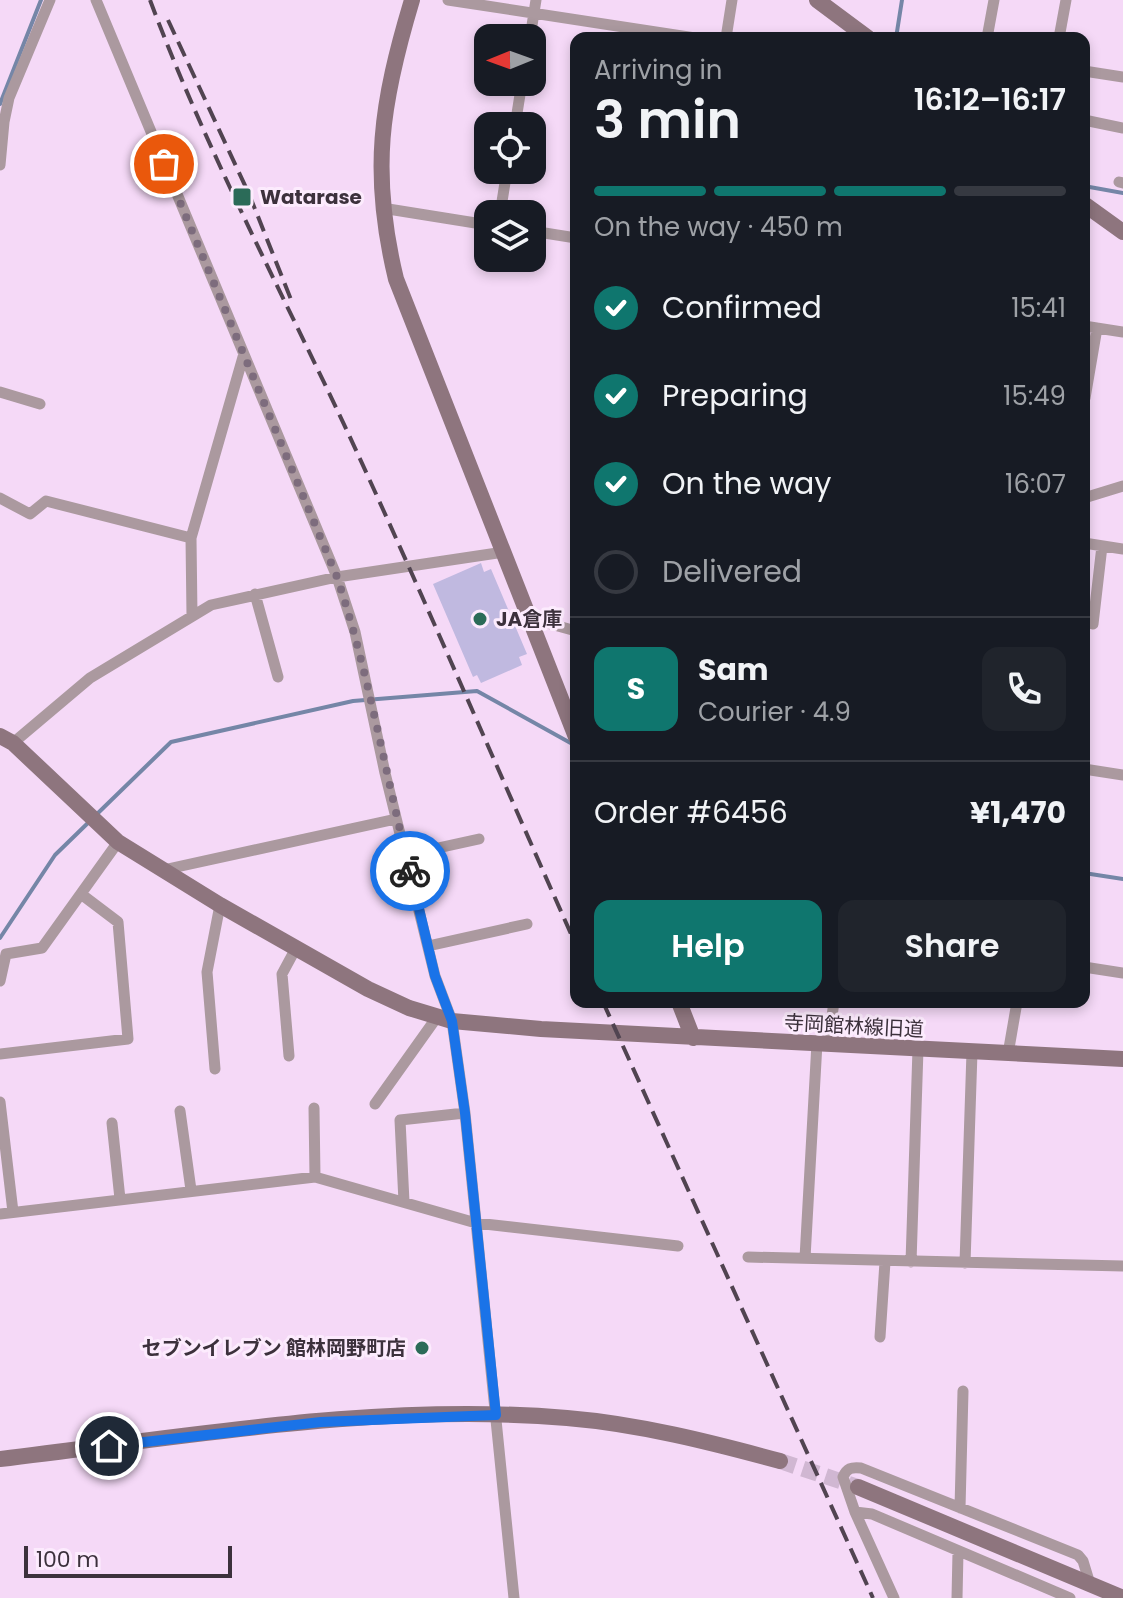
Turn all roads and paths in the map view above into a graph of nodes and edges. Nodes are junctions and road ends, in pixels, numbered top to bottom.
1 (50, 0) edge
2 (96, 0) edge
3 (412, 0) edge
4 (448, 0) edge
5 (536, 0) edge
6 (732, 0) edge
7 (817, 0) edge
8 (994, 0) edge
9 (1066, 0) edge
10 (534, 14) junction
11 (532, 24) edge
12 (655, 32) edge
13 (727, 32) edge
14 (860, 32) edge
15 (988, 32) edge
16 (1060, 32) edge
17 (1090, 72) edge
18 (1123, 77) edge
19 (2, 116) edge
20 (1090, 121) edge
21 (1123, 128) edge
22 (0, 165) edge
23 (382, 208) junction
24 (1090, 208) edge
25 (474, 223) edge
26 (1123, 232) edge
27 (546, 233) edge
28 (570, 237) edge
29 (1090, 327) edge
30 (1097, 328) junction
31 (1123, 332) edge
32 (243, 357) junction
33 (1090, 369) edge
34 (0, 392) edge
35 (40, 404) dead end
36 (1123, 486) edge
37 (1090, 496) edge
38 (0, 498) edge
39 (191, 538) junction
40 (1090, 544) edge
41 (1102, 546) junction
42 (1123, 549) edge
43 (504, 552) junction
44 (337, 577) junction
45 (255, 594) junction
46 (192, 616) junction
47 (529, 618) junction
48 (1093, 624) dead end
49 (570, 629) edge
50 (278, 677) dead end
51 (570, 722) edge
52 (6, 740) edge
53 (1090, 770) edge
54 (1123, 775) edge
55 (396, 819) junction
56 (479, 839) dead end
57 (118, 842) junction
58 (406, 855) junction
59 (162, 870) junction
60 (81, 894) junction
61 (220, 905) junction
62 (527, 924) dead end
63 (428, 946) junction
64 (296, 948) junction
65 (1090, 968) edge
66 (1123, 973) edge
67 (0, 981) edge
68 (681, 1008) edge
69 (832, 1008) edge
70 (1016, 1008) edge
71 (444, 1019) junction
72 (693, 1038) junction
73 (822, 1044) junction
74 (918, 1049) junction
75 (972, 1052) junction
76 (0, 1054) edge
77 (1008, 1054) junction
78 (289, 1056) dead end
79 (1123, 1059) edge
80 (215, 1069) dead end
81 (0, 1102) edge
82 (375, 1104) dead end
83 (314, 1108) dead end
84 (180, 1111) dead end
85 (465, 1113) junction
86 (112, 1123) dead end
87 (315, 1177) junction
88 (191, 1190) junction
89 (120, 1199) junction
90 (404, 1202) junction
91 (13, 1212) junction
92 (0, 1214) edge
93 (476, 1223) junction
94 (678, 1246) dead end
95 (748, 1257) dead end
96 (805, 1258) junction
97 (885, 1262) junction
98 (911, 1262) junction
99 (965, 1263) junction
100 (1123, 1266) edge
101 (880, 1337) dead end
102 (963, 1391) dead end
103 (496, 1415) junction
104 (0, 1459) edge
105 (780, 1461) tunnel mouth
106 (858, 1487) tunnel mouth
107 (960, 1508) junction
108 (855, 1512) junction
109 (958, 1552) junction
110 (1090, 1584) junction
111 (514, 1598) edge
112 (894, 1598) edge
113 (957, 1598) edge
114 (1070, 1598) edge
115 (1123, 1598) edge

1 - 19 street
2 - 32 street
3 - 23 street
4 - 10 street
5 - 10 street
6 - 13 street
7 - 14 street
8 - 15 street
9 - 16 street
10 - 11 street
10 - 12 street
17 - 18 street
19 - 22 street
20 - 21 street
23 - 25 street
23 - 43 street
24 - 26 street
27 - 28 street
29 - 30 street
30 - 31 street
30 - 33 street
32 - 39 street
32 - 44 street
34 - 35 street
36 - 37 street
38 - 39 street
39 - 46 street
40 - 41 street
41 - 42 street
41 - 48 street
43 - 44 street
43 - 47 street
44 - 45 street
44 - 55 street
45 - 46 street
45 - 50 street
46 - 52 street
47 - 49 street
47 - 51 street
52 - 57 street, 寺岡館林線旧道
53 - 54 street
55 - 58 street
55 - 59 street
56 - 58 street
57 - 59 street, 寺岡館林線旧道
57 - 60 street
58 - 63 street
59 - 61 street, 寺岡館林線旧道
60 - 67 street
60 - 76 street
61 - 64 street, 寺岡館林線旧道
61 - 80 street
62 - 63 street
63 - 71 street
64 - 71 street, 寺岡館林線旧道
64 - 78 street
65 - 66 street
68 - 72 street
69 - 73 street
70 - 77 street
71 - 72 street, 寺岡館林線旧道
71 - 82 street
71 - 85 street
72 - 73 street, 寺岡館林線旧道
73 - 74 street, 寺岡館林線旧道
73 - 96 street
74 - 75 street, 寺岡館林線旧道
74 - 98 street
75 - 77 street, 寺岡館林線旧道
75 - 99 street
77 - 79 street, 寺岡館林線旧道
81 - 91 street
83 - 87 street
84 - 88 street
85 - 90 street
85 - 93 street
86 - 89 street
87 - 88 street
87 - 90 street
88 - 89 street
89 - 91 street
90 - 93 street
91 - 92 street
93 - 94 street
93 - 103 street
95 - 96 street
96 - 97 street
97 - 98 street
97 - 101 street
98 - 99 street
99 - 100 street
102 - 107 street
103 - 104 street
103 - 105 street
103 - 111 street
106 - 110 street
107 - 108 street
107 - 110 street
108 - 109 street
108 - 112 street
109 - 113 street
109 - 114 street
110 - 115 street

